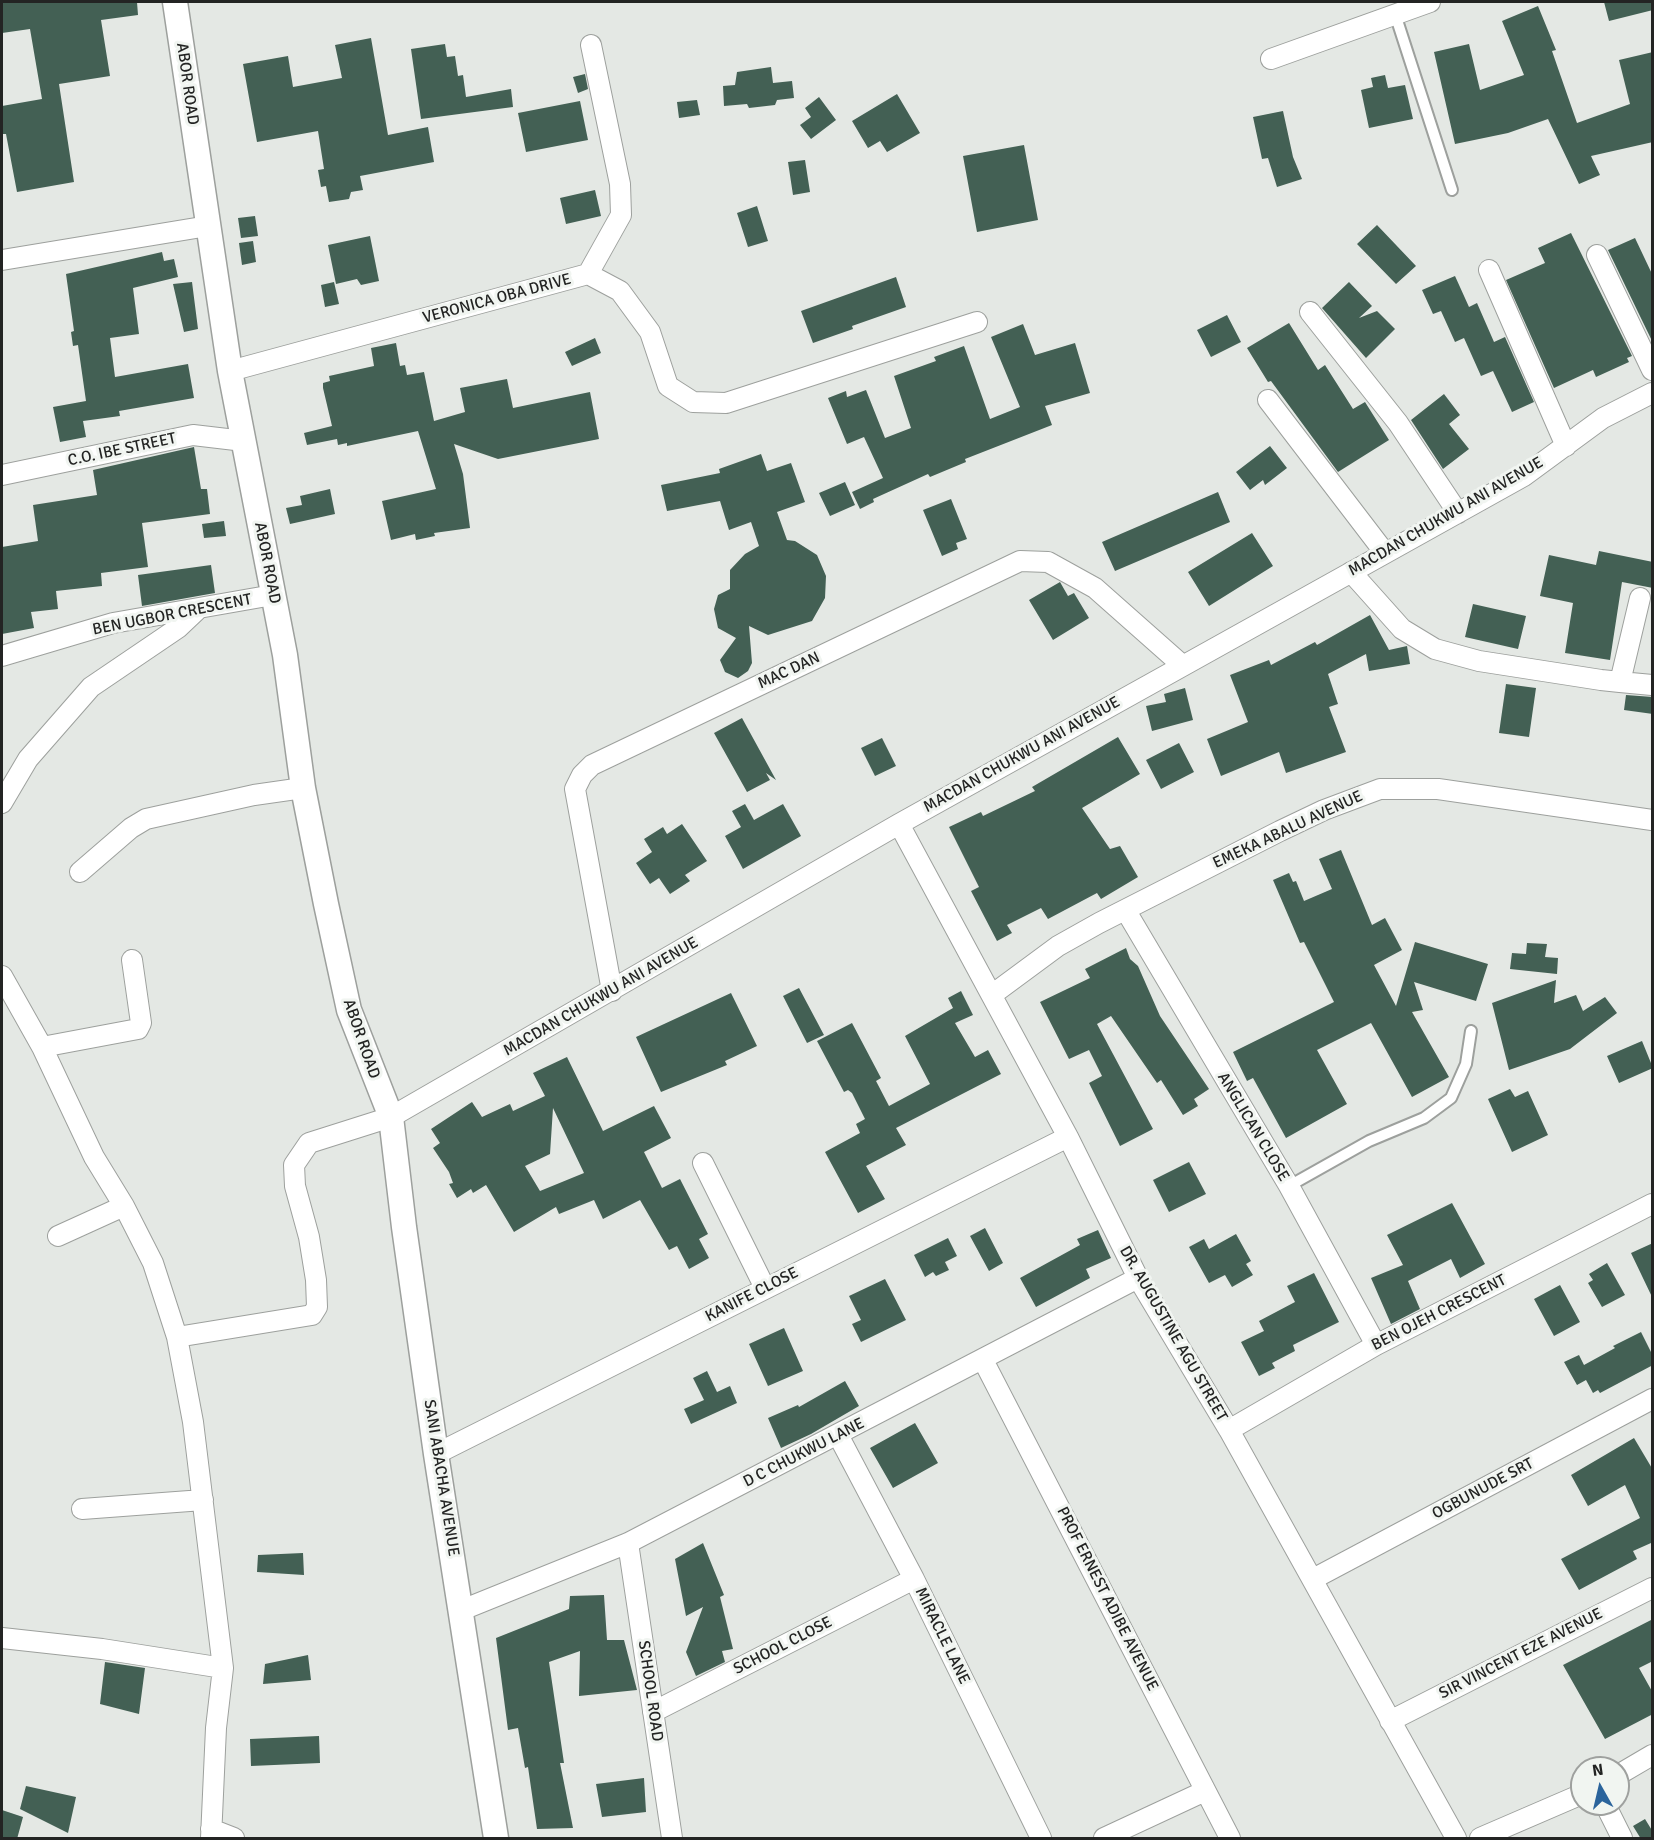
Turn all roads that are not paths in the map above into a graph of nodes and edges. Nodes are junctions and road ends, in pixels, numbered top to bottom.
1 (175, 2) edge
2 (1430, 2) edge
3 (1395, 14) junction
4 (591, 45) dead end
5 (1271, 59) dead end
6 (1452, 190) dead end
7 (208, 226) junction
8 (1598, 255) dead end
9 (2, 260) edge
10 (1489, 270) dead end
11 (588, 274) junction
12 (1310, 312) dead end
13 (977, 322) dead end
14 (1653, 370) edge
15 (230, 371) junction
16 (1653, 393) edge
17 (1268, 400) dead end
18 (244, 441) junction
19 (1566, 446) junction
20 (2, 475) edge
21 (1458, 513) junction
22 (1385, 553) junction
23 (1351, 572) junction
24 (273, 595) junction
25 (1640, 598) dead end
26 (197, 610) junction
27 (2, 656) edge
28 (1182, 665) junction
29 (1620, 682) junction
30 (1653, 685) edge
31 (303, 788) junction
32 (2, 803) edge
33 (1653, 820) edge
34 (899, 824) junction
35 (80, 872) dead end
36 (1125, 912) junction
37 (132, 960) dead end
38 (2, 976) edge
39 (612, 991) junction
40 (993, 994) junction
41 (1471, 1031) dead end
42 (42, 1047) junction
43 (392, 1117) junction
44 (1068, 1137) junction
45 (703, 1163) dead end
46 (1289, 1186) junction
47 (1653, 1204) edge
48 (124, 1206) junction
49 (58, 1236) dead end
50 (1138, 1278) junction
51 (765, 1288) junction
52 (177, 1337) junction
53 (1376, 1345) junction
54 (983, 1360) junction
55 (1653, 1399) edge
56 (1229, 1430) junction
57 (838, 1435) junction
58 (436, 1455) junction
59 (203, 1500) junction
60 (82, 1509) dead end
61 (628, 1543) junction
62 (914, 1579) junction
63 (1313, 1579) junction
64 (1653, 1588) edge
65 (462, 1610) junction
66 (2, 1638) edge
67 (223, 1668) junction
68 (653, 1712) junction
69 (1390, 1721) junction
70 (1653, 1755) edge
71 (1630, 1768) edge
72 (1205, 1791) junction
73 (1570, 1799) edge
74 (1611, 1816) edge
75 (211, 1834) edge
76 (234, 1839) edge
77 (496, 1839) edge
78 (672, 1839) edge
79 (1041, 1839) edge
80 (1104, 1839) edge
81 (1230, 1839) edge
82 (1456, 1839) edge
83 (1480, 1839) edge
84 (1622, 1839) edge

1 - 7 street, ABOR ROAD
2 - 3 street
3 - 5 street
3 - 6 lane
4 - 11 street
7 - 9 street
7 - 15 street, ABOR ROAD
8 - 14 street
10 - 19 street
11 - 13 street, VERONICA OBA DRIVE
11 - 15 street, VERONICA OBA DRIVE
12 - 21 street
15 - 18 street, ABOR ROAD
16 - 19 street, MACDAN CHUKWU ANI AVENUE
17 - 22 street
18 - 20 street, C.O. IBE STREET
18 - 24 street, ABOR ROAD
19 - 21 street, MACDAN CHUKWU ANI AVENUE
21 - 22 street, MACDAN CHUKWU ANI AVENUE
22 - 23 street, MACDAN CHUKWU ANI AVENUE
23 - 28 street, MACDAN CHUKWU ANI AVENUE
23 - 29 street
24 - 26 street, BEN UGBOR CRESCENT
24 - 31 street, ABOR ROAD
25 - 29 street
26 - 27 street, BEN UGBOR CRESCENT
26 - 32 street
28 - 34 street, MACDAN CHUKWU ANI AVENUE
28 - 39 street, MAC DAN
29 - 30 street
31 - 35 street
31 - 43 street, ABOR ROAD
33 - 36 street, EMEKA ABALU AVENUE
34 - 39 street, MACDAN CHUKWU ANI AVENUE
34 - 40 street, DR. AUGUSTINE AGU STREET
36 - 40 street, EMEKA ABALU AVENUE
36 - 46 street, ANGLICAN CLOSE
37 - 42 street
38 - 42 street
39 - 43 street, MACDAN CHUKWU ANI AVENUE
40 - 44 street, DR. AUGUSTINE AGU STREET
41 - 46 lane
42 - 48 street
43 - 52 street, MACDAN CHUKWU ANI AVENUE
43 - 58 street, SANI ABACHA AVENUE
44 - 50 street, DR. AUGUSTINE AGU STREET
44 - 51 street, KANIFE CLOSE
45 - 51 street
46 - 53 street, ANGLICAN CLOSE
47 - 53 street, BEN OJEH CRESCENT
48 - 49 street
48 - 52 street
50 - 54 street, D C CHUKWU LANE
50 - 56 street, DR. AUGUSTINE AGU STREET
51 - 58 street, KANIFE CLOSE
52 - 59 street
53 - 56 street, BEN OJEH CRESCENT
54 - 57 street, D C CHUKWU LANE
54 - 72 street, PROF ERNEST ADIBE AVENUE
55 - 63 street, OGBUNUDE SRT
56 - 63 street, DR. AUGUSTINE AGU STREET
57 - 61 street, D C CHUKWU LANE
57 - 62 street, MIRACLE LANE
58 - 65 street, SANI ABACHA AVENUE
59 - 60 street
59 - 67 street
61 - 65 street, D C CHUKWU LANE
61 - 68 street, SCHOOL ROAD
62 - 68 street, SCHOOL CLOSE
62 - 79 street, MIRACLE LANE
63 - 69 street, DR. AUGUSTINE AGU STREET
64 - 69 street, SIR VINCENT EZE AVENUE
65 - 77 street, SANI ABACHA AVENUE
66 - 67 street
67 - 75 street
68 - 78 street, SCHOOL ROAD
69 - 82 street, DR. AUGUSTINE AGU STREET
70 - 71 street
72 - 80 street
72 - 81 street, PROF ERNEST ADIBE AVENUE
73 - 83 street
74 - 84 street
75 - 76 street

